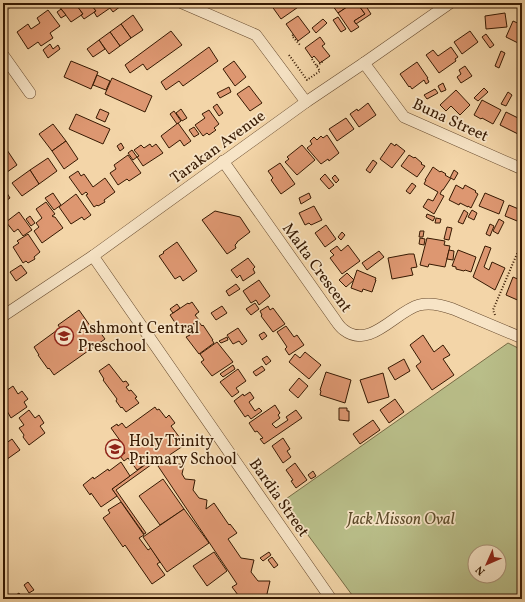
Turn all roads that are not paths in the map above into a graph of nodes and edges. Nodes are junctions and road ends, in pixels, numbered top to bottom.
1 (7, 3) edge
2 (182, 3) edge
3 (450, 3) edge
4 (3, 6) edge
5 (3, 55) edge
6 (364, 63) junction
7 (30, 93) dead end
8 (306, 102) junction
9 (223, 161) junction
10 (522, 168) edge
11 (93, 256) junction
12 (3, 316) edge
13 (522, 338) edge
14 (332, 599) edge

1 - 4 street
2 - 8 street
3 - 6 street, Tarakan Avenue
5 - 7 street
6 - 8 street, Tarakan Avenue
6 - 10 street, Buna Street
8 - 9 street, Tarakan Avenue
9 - 11 street, Tarakan Avenue
9 - 13 street, Malta Crescent
11 - 12 street, Tarakan Avenue
11 - 14 street, Bardia Street

